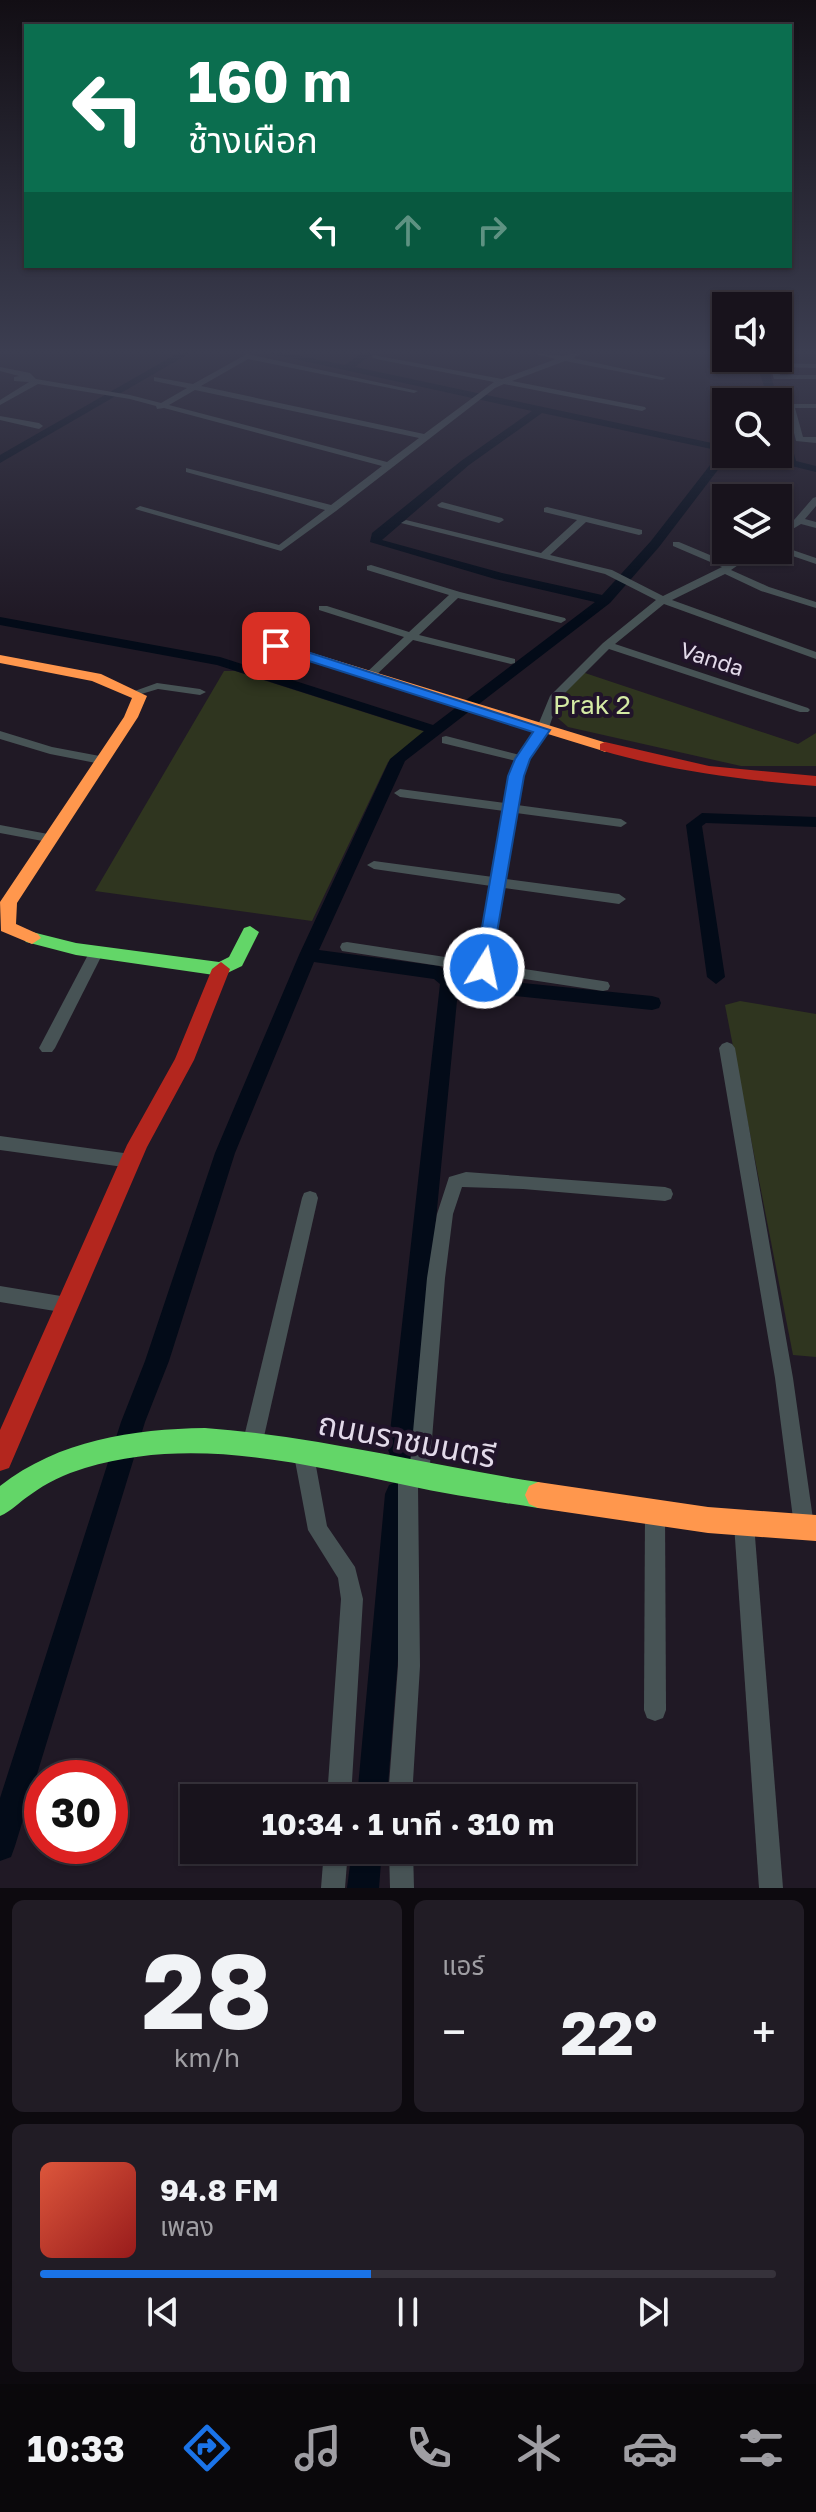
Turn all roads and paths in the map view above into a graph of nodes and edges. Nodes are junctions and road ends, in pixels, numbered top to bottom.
1 (294, 441) edge
2 (417, 441) edge
3 (388, 465) junction
4 (189, 470) dead end
5 (816, 500) edge
6 (442, 505) dead end
7 (140, 509) dead end
8 (333, 509) junction
9 (547, 510) dead end
10 (584, 519) junction
11 (499, 520) dead end
12 (799, 520) junction
13 (406, 523) dead end
14 (458, 523) junction
15 (792, 525) edge
16 (816, 525) edge
17 (639, 532) dead end
18 (676, 544) dead end
19 (792, 553) edge
20 (542, 557) junction
21 (816, 561) edge
22 (733, 564) edge
23 (371, 568) dead end
24 (727, 568) junction
25 (456, 594) junction
26 (663, 600) junction
27 (816, 605) edge
28 (323, 608) dead end
29 (561, 620) dead end
30 (410, 636) junction
31 (607, 645) junction
32 (276, 646) dead end
33 (816, 656) edge
34 (0, 659) edge
35 (511, 661) dead end
36 (369, 676) junction
37 (138, 692) junction
38 (200, 692) dead end
39 (804, 710) dead end
40 (542, 730) junction
41 (0, 735) edge
42 (446, 740) dead end
43 (523, 759) junction
44 (101, 760) junction
45 (816, 781) edge
46 (400, 793) dead end
47 (510, 807) junction
48 (621, 823) dead end
49 (0, 829) edge
50 (48, 838) junction
51 (374, 865) dead end
52 (499, 884) junction
53 (619, 899) dead end
54 (250, 932) dead end
55 (347, 947) dead end
56 (97, 951) junction
57 (484, 968) junction
58 (221, 969) junction
59 (603, 986) dead end
60 (47, 1048) dead end
61 (727, 1048) dead end
62 (0, 1143) edge
63 (131, 1161) junction
64 (665, 1194) dead end
65 (310, 1198) dead end
66 (0, 1294) edge
67 (67, 1305) junction
68 (253, 1441) junction
69 (303, 1450) junction
70 (0, 1459) edge
71 (414, 1475) junction
72 (0, 1503) edge
73 (655, 1511) junction
74 (744, 1524) junction
75 (810, 1527) edge
76 (655, 1710) dead end
77 (340, 1784) edge
78 (401, 1784) edge
79 (335, 1864) edge
80 (401, 1864) edge
81 (333, 1888) edge
82 (402, 1888) edge
83 (771, 1888) edge

1 - 3 street
2 - 3 street
3 - 8 street
4 - 8 street
5 - 12 street
6 - 14 street
7 - 8 street
9 - 10 street
10 - 17 street
10 - 20 street
11 - 14 street
12 - 15 street
12 - 16 street
13 - 14 street
14 - 20 street
18 - 24 street
19 - 21 street
20 - 26 street
22 - 24 street
23 - 25 street
24 - 26 street
24 - 27 street
25 - 29 street
25 - 30 street
26 - 31 street
26 - 33 street
28 - 30 street
30 - 35 street
30 - 36 street
31 - 39 street, Vanda
31 - 40 street
32 - 36 street
34 - 37 street
36 - 40 street
37 - 38 street
37 - 44 street
40 - 43 street
40 - 45 street
41 - 44 street
42 - 43 street
43 - 47 street
44 - 50 street
46 - 47 street
47 - 48 street
47 - 52 street
49 - 50 street
50 - 56 street
51 - 52 street
52 - 53 street
52 - 57 street
54 - 58 street
55 - 57 street
56 - 58 street
56 - 60 street
57 - 59 street
58 - 63 street
61 - 75 street
62 - 63 street
63 - 67 street
64 - 71 street
65 - 68 street
66 - 67 street
67 - 70 street
68 - 69 street, ถนนราชมนตรี
68 - 72 street, ถนนราชมนตรี
69 - 71 street, ถนนราชมนตรี
69 - 77 street
71 - 73 street, ถนนราชมนตรี
71 - 78 street
73 - 74 street, ถนนราชมนตรี
73 - 76 street
74 - 75 street, ถนนราชมนตรี
74 - 83 street
79 - 81 street
80 - 82 street

